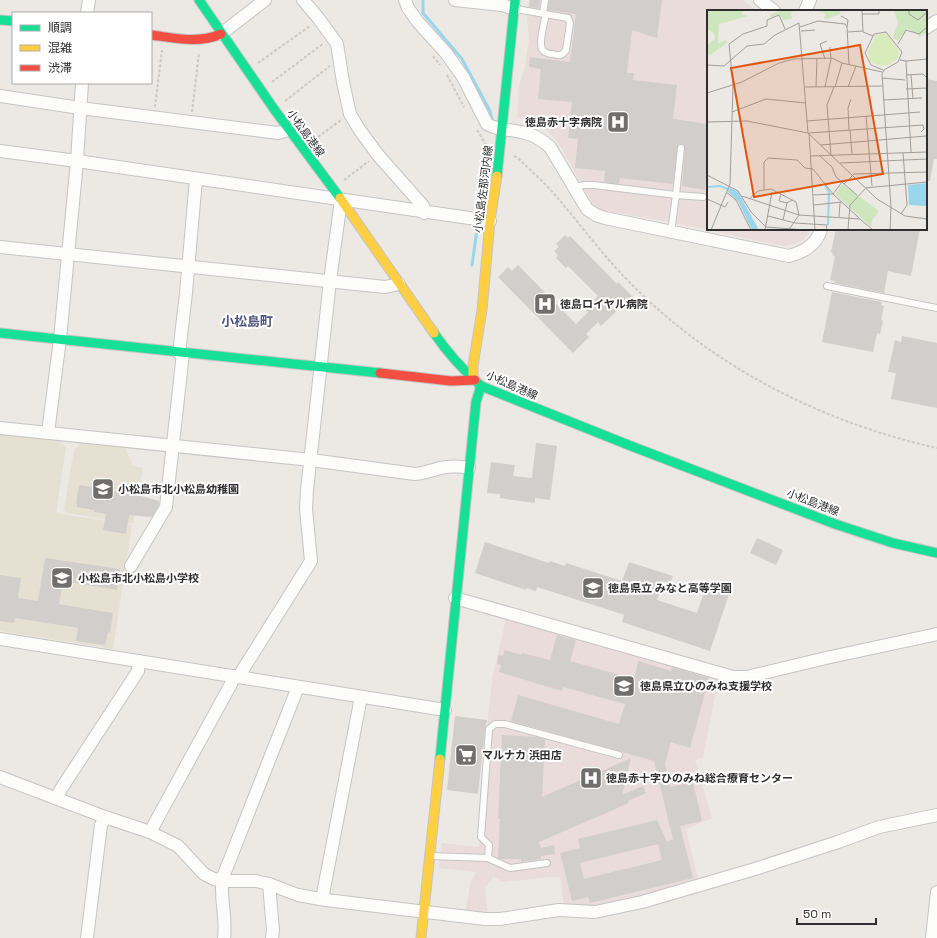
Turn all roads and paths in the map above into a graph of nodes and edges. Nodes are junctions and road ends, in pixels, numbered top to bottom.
1 (89, 0) edge
2 (199, 0) edge
3 (265, 0) edge
4 (303, 0) edge
5 (405, 0) edge
6 (455, 0) edge
7 (545, 0) edge
8 (760, 0) edge
9 (810, 0) edge
10 (515, 5) edge
11 (773, 10) edge
12 (805, 10) edge
13 (87, 12) edge
14 (544, 14) junction
15 (319, 19) junction
16 (0, 20) edge
17 (937, 21) edge
18 (12, 22) edge
19 (927, 27) edge
20 (221, 34) junction
21 (152, 35) edge
22 (164, 36) junction
23 (332, 37) junction
24 (200, 40) junction
25 (430, 54) dead end
26 (340, 62) junction
27 (440, 65) dead end
28 (247, 71) junction
29 (444, 71) dead end
30 (82, 84) edge
31 (261, 91) junction
32 (0, 96) edge
33 (80, 108) junction
34 (465, 108) dead end
35 (274, 109) junction
36 (350, 114) junction
37 (154, 118) junction
38 (191, 122) junction
39 (475, 126) dead end
40 (288, 130) junction
41 (502, 130) junction
42 (302, 148) junction
43 (681, 148) dead end
44 (0, 152) edge
45 (500, 153) junction
46 (378, 155) junction
47 (77, 161) junction
48 (196, 179) junction
49 (574, 187) junction
50 (332, 189) junction
51 (676, 195) junction
52 (703, 197) dead end
53 (341, 200) junction
54 (424, 213) junction
55 (482, 220) junction
56 (821, 230) edge
57 (671, 232) junction
58 (0, 247) edge
59 (68, 254) junction
60 (189, 266) junction
61 (330, 281) junction
62 (399, 284) junction
63 (827, 286) dead end
64 (937, 308) edge
65 (0, 333) edge
66 (60, 339) junction
67 (181, 353) junction
68 (321, 367) junction
69 (478, 383) junction
70 (0, 428) edge
71 (48, 433) junction
72 (173, 446) junction
73 (937, 448) edge
74 (311, 460) junction
75 (469, 468) junction
76 (937, 553) edge
77 (131, 566) dead end
78 (455, 598) junction
79 (937, 634) edge
80 (0, 639) edge
81 (139, 661) junction
82 (237, 677) junction
83 (298, 687) junction
84 (361, 697) junction
85 (445, 710) junction
86 (619, 755) dead end
87 (0, 778) edge
88 (56, 798) junction
89 (937, 815) edge
90 (105, 816) junction
91 (150, 832) junction
92 (430, 856) junction
93 (488, 858) junction
94 (548, 863) dead end
95 (222, 880) junction
96 (269, 884) junction
97 (937, 892) edge
98 (322, 899) junction
99 (424, 911) junction
100 (87, 938) edge
101 (224, 938) edge
102 (272, 938) edge
103 (421, 938) edge
104 (932, 938) edge

1 - 13 street
2 - 20 main road, 小松島港線
3 - 20 street
4 - 15 street
5 - 41 street
6 - 10 street
7 - 14 lane
8 - 11 street
9 - 12 street
10 - 14 lane
10 - 41 main road, 小松島佐那河内線
14 - 14 lane
15 - 23 street
15 - 28 path
16 - 18 main road
17 - 19 street
20 - 24 main road
20 - 28 main road, 小松島港線
21 - 22 main road
22 - 24 main road
22 - 37 path
23 - 26 street
23 - 31 path
24 - 38 path
25 - 27 path
26 - 35 path
26 - 36 street
28 - 31 main road, 小松島港線
29 - 34 path
30 - 33 street
31 - 35 main road, 小松島港線
32 - 33 street
33 - 37 street
33 - 47 street
35 - 40 main road, 小松島港線
36 - 42 path
36 - 46 street
37 - 38 street
38 - 40 street
39 - 45 path
40 - 42 main road, 小松島港線
41 - 45 main road, 小松島佐那河内線
41 - 49 street
42 - 50 main road, 小松島港線
43 - 51 lane
44 - 47 street
45 - 55 main road, 小松島佐那河内線
45 - 73 path
46 - 50 path
46 - 54 street
47 - 48 street
47 - 59 street
48 - 53 street
48 - 60 street
49 - 51 lane
49 - 57 street
50 - 53 main road, 小松島港線
51 - 52 lane
51 - 57 lane
53 - 54 street
53 - 61 street
53 - 62 main road, 小松島港線
54 - 55 street
55 - 69 main road, 小松島佐那河内線
56 - 57 street
58 - 59 street
59 - 60 street
59 - 66 street
60 - 61 street
60 - 67 street
61 - 62 street
61 - 68 street
62 - 69 main road, 小松島港線
63 - 64 lane
65 - 66 main road
66 - 67 main road
66 - 71 street
67 - 68 main road
67 - 72 street
68 - 69 main road
68 - 74 street
69 - 75 main road, 小松島佐那河内線
69 - 76 main road, 小松島港線
70 - 71 street
71 - 72 street
72 - 74 street
72 - 77 street
74 - 75 street
74 - 82 street
75 - 78 main road, 小松島佐那河内線
78 - 79 street
78 - 85 main road, 小松島佐那河内線
80 - 81 street
81 - 82 street
81 - 88 street
82 - 83 street
82 - 91 street
83 - 84 street
83 - 95 street
84 - 85 street
84 - 98 street
85 - 92 main road, 小松島佐那河内線
86 - 93 lane
87 - 88 street
88 - 90 street
89 - 99 street
90 - 91 street
90 - 100 street
91 - 95 street
92 - 93 lane
92 - 99 main road, 小松島佐那河内線
93 - 94 lane
95 - 96 street
95 - 101 street
96 - 98 street
96 - 102 street
97 - 104 street
98 - 99 street
99 - 103 main road, 小松島佐那河内線

